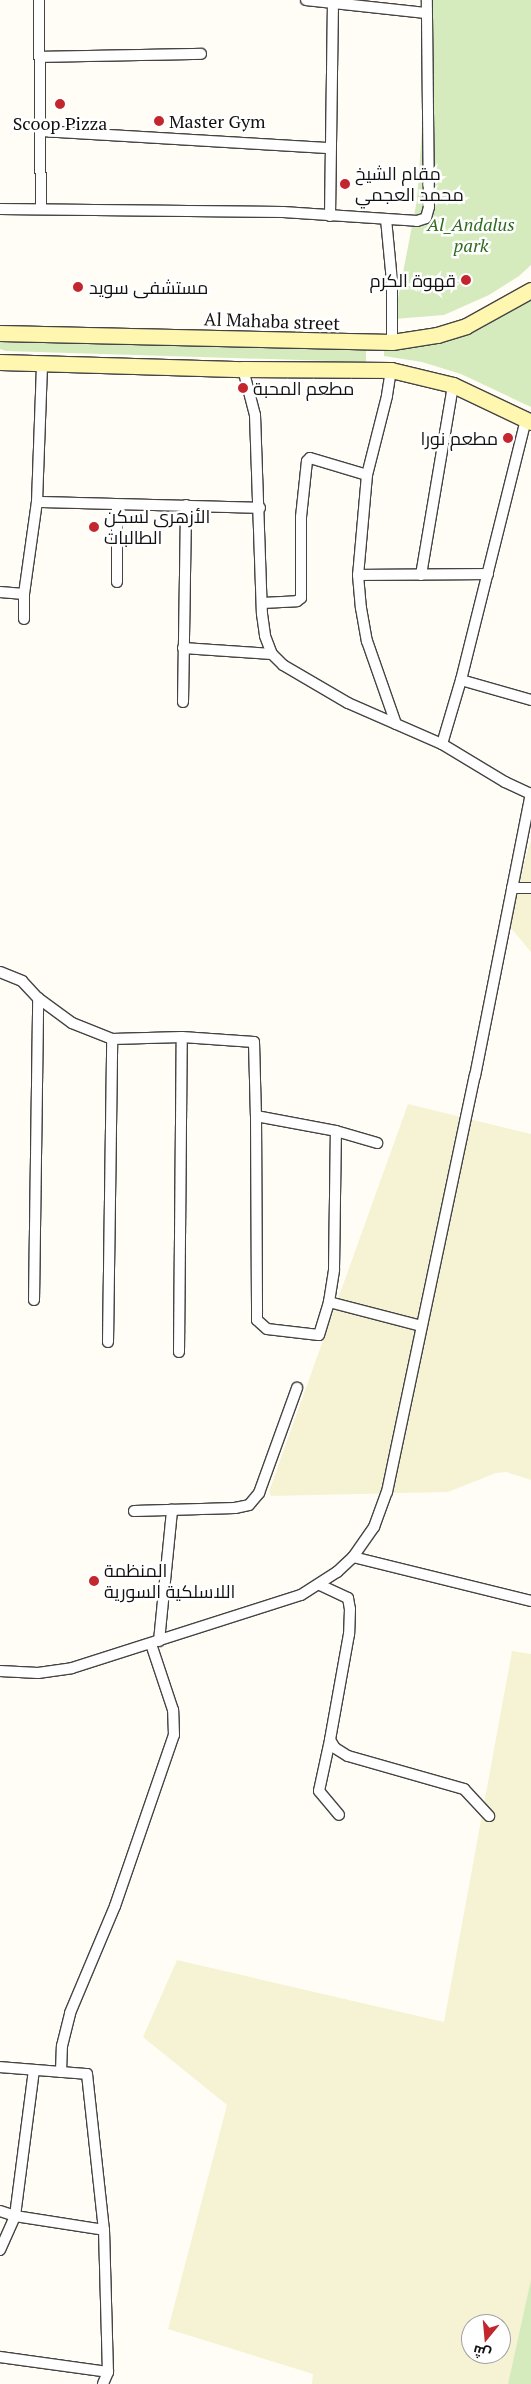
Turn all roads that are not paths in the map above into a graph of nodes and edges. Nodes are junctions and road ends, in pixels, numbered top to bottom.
1 (39, 0) edge
2 (306, 0) edge
3 (426, 0) edge
4 (360, 2) edge
5 (333, 3) junction
6 (425, 12) junction
7 (201, 54) dead end
8 (40, 57) junction
9 (42, 131) junction
10 (331, 148) junction
11 (0, 209) edge
12 (41, 209) junction
13 (330, 216) junction
14 (386, 218) junction
15 (531, 290) edge
16 (0, 333) edge
17 (392, 342) junction
18 (370, 343) junction
19 (0, 362) edge
20 (42, 363) junction
21 (370, 368) junction
22 (243, 369) junction
23 (391, 370) junction
24 (453, 385) junction
25 (528, 421) edge
26 (367, 474) junction
27 (38, 502) junction
28 (117, 505) junction
29 (186, 505) junction
30 (260, 508) junction
31 (358, 574) junction
32 (488, 574) junction
33 (421, 575) junction
34 (117, 582) dead end
35 (0, 592) edge
36 (24, 594) junction
37 (262, 603) junction
38 (24, 619) dead end
39 (183, 648) junction
40 (272, 654) junction
41 (461, 680) junction
42 (531, 700) edge
43 (183, 702) dead end
44 (396, 724) junction
45 (442, 744) junction
46 (531, 794) edge
47 (512, 888) junction
48 (531, 888) edge
49 (0, 972) edge
50 (38, 998) junction
51 (182, 1037) junction
52 (112, 1039) junction
53 (256, 1116) junction
54 (336, 1131) junction
55 (377, 1143) dead end
56 (34, 1300) dead end
57 (329, 1302) junction
58 (421, 1326) junction
59 (108, 1342) dead end
60 (179, 1352) dead end
61 (297, 1388) dead end
62 (172, 1510) junction
63 (134, 1511) dead end
64 (353, 1557) junction
65 (320, 1585) junction
66 (531, 1601) edge
67 (155, 1642) junction
68 (0, 1672) edge
69 (330, 1740) junction
70 (339, 1815) dead end
71 (489, 1816) dead end
72 (0, 2067) edge
73 (34, 2070) junction
74 (61, 2072) junction
75 (0, 2211) edge
76 (15, 2216) junction
77 (104, 2230) junction
78 (0, 2250) edge
79 (0, 2357) edge
80 (108, 2372) junction
81 (103, 2384) edge

1 - 8 street
2 - 5 street
3 - 6 street
4 - 5 street
4 - 6 street
5 - 10 street
6 - 14 street
7 - 8 street
8 - 9 street
9 - 10 street
9 - 12 street
10 - 13 street
11 - 12 street
12 - 13 street
13 - 14 street
14 - 17 street
15 - 17 main road, Al Mahaba street
16 - 18 main road, Al Mahaba street
17 - 18 main road, Al Mahaba street
18 - 21 main road
19 - 20 main road
20 - 22 main road
20 - 27 street
21 - 22 main road
21 - 23 main road
22 - 30 street
23 - 24 main road
23 - 26 street
24 - 25 main road
24 - 33 street
25 - 32 street
26 - 31 street
26 - 37 street
27 - 28 street
27 - 36 street
28 - 29 street
28 - 34 street
29 - 30 street
29 - 39 street
30 - 37 street
31 - 33 street
31 - 44 street
32 - 33 street
32 - 41 street
35 - 36 street
36 - 38 street
37 - 40 street
39 - 40 street
39 - 43 street
40 - 44 street
41 - 42 street
41 - 45 street
44 - 45 street
45 - 46 street
46 - 47 street
47 - 48 street
47 - 58 street
49 - 50 street
50 - 52 street
50 - 56 street
51 - 52 street
51 - 53 street
51 - 60 street
52 - 59 street
53 - 54 street
53 - 57 street
54 - 55 street
54 - 57 street
57 - 58 street
58 - 64 street
61 - 62 street
62 - 63 street
62 - 67 street
64 - 65 street
64 - 66 street
65 - 67 street
65 - 69 street
67 - 68 street
67 - 74 street
69 - 70 street
69 - 71 street
72 - 73 street
73 - 74 street
73 - 76 street
74 - 77 street
75 - 76 street
76 - 77 street
76 - 78 street
77 - 80 street
79 - 80 street
80 - 81 street

